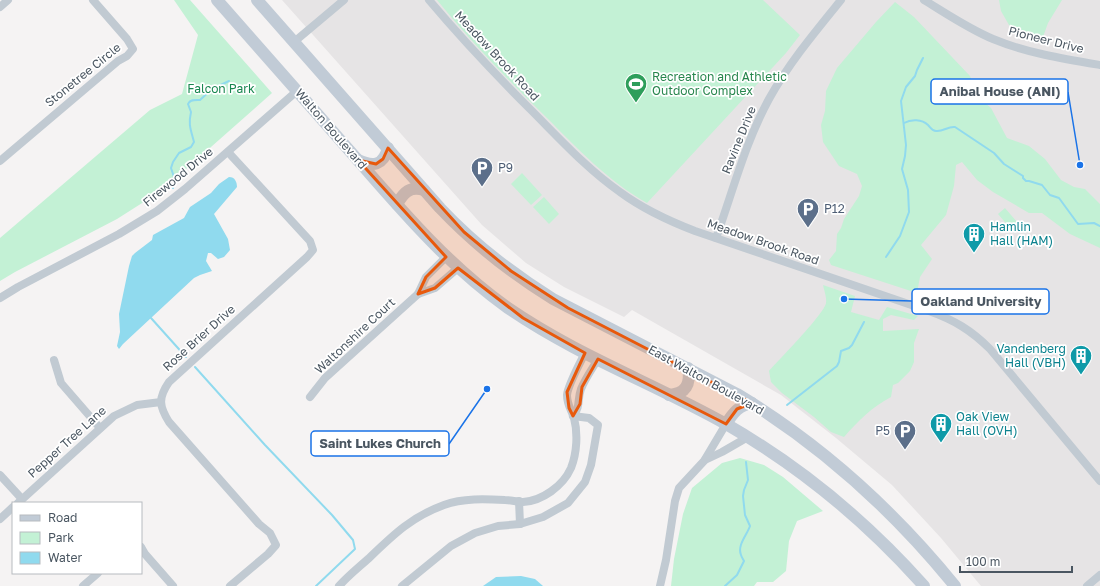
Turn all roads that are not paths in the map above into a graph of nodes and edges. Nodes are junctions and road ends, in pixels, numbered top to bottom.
1 (8, 0) edge
2 (93, 0) edge
3 (217, 0) edge
4 (257, 0) edge
5 (344, 0) edge
6 (429, 0) edge
7 (841, 0) edge
8 (924, 0) edge
9 (0, 7) edge
10 (294, 42) junction
11 (1100, 65) edge
12 (297, 91) junction
13 (388, 148) junction
14 (228, 152) junction
15 (358, 160) junction
16 (0, 161) edge
17 (424, 190) junction
18 (397, 204) junction
19 (716, 238) junction
20 (446, 257) junction
21 (458, 268) junction
22 (418, 294) junction
23 (0, 298) edge
24 (585, 353) junction
25 (598, 359) junction
26 (54, 360) dead end
27 (688, 368) junction
28 (572, 382) junction
29 (582, 387) junction
30 (669, 395) junction
31 (310, 397) dead end
32 (161, 402) junction
33 (752, 403) junction
34 (573, 416) junction
35 (726, 424) junction
36 (100, 428) junction
37 (748, 437) junction
38 (704, 461) junction
39 (0, 475) edge
40 (1100, 481) edge
41 (20, 501) edge
42 (519, 501) junction
43 (12, 508) edge
44 (0, 519) edge
45 (520, 524) junction
46 (142, 549) edge
47 (97, 574) edge
48 (1100, 575) edge
49 (83, 586) edge
50 (173, 586) edge
51 (230, 586) edge
52 (339, 586) edge
53 (402, 586) edge
54 (660, 586) edge
55 (924, 586) edge
56 (955, 586) edge
57 (1087, 586) edge

1 - 9 street
2 - 16 street, Stonetree Circle
3 - 12 main road, Walton Boulevard
4 - 10 main road
5 - 10 street
6 - 19 street, Meadow Brook Road
7 - 19 street, Ravine Drive
8 - 11 street, Pioneer Drive
10 - 13 main road
12 - 14 street, Firewood Drive
12 - 15 main road, Walton Boulevard
13 - 15 main road
13 - 17 main road
14 - 23 street, Firewood Drive
14 - 32 street, Rose Brier Drive
15 - 18 main road, Walton Boulevard
17 - 18 main road
17 - 27 main road, East Walton Boulevard
18 - 20 main road, Walton Boulevard
19 - 40 street, Meadow Brook Road
20 - 21 main road
20 - 22 street, Waltonshire Court
21 - 22 street, Waltonshire Court
21 - 24 main road
22 - 31 street, Waltonshire Court
24 - 25 main road
24 - 28 street
25 - 29 street
25 - 30 main road
26 - 36 street
27 - 30 main road
27 - 33 main road, East Walton Boulevard
28 - 29 street
28 - 34 street
29 - 34 street
30 - 35 main road
32 - 36 street, Pepper Tree Lane
32 - 51 street
33 - 35 main road
33 - 56 main road, East Walton Boulevard
34 - 42 street
34 - 45 street
35 - 37 main road
35 - 38 street
36 - 41 street, Pepper Tree Lane
37 - 38 street
37 - 55 main road
38 - 54 street
39 - 41 street
42 - 45 street
42 - 52 street
43 - 44 street
45 - 53 street
46 - 50 street
47 - 49 street
48 - 57 street

